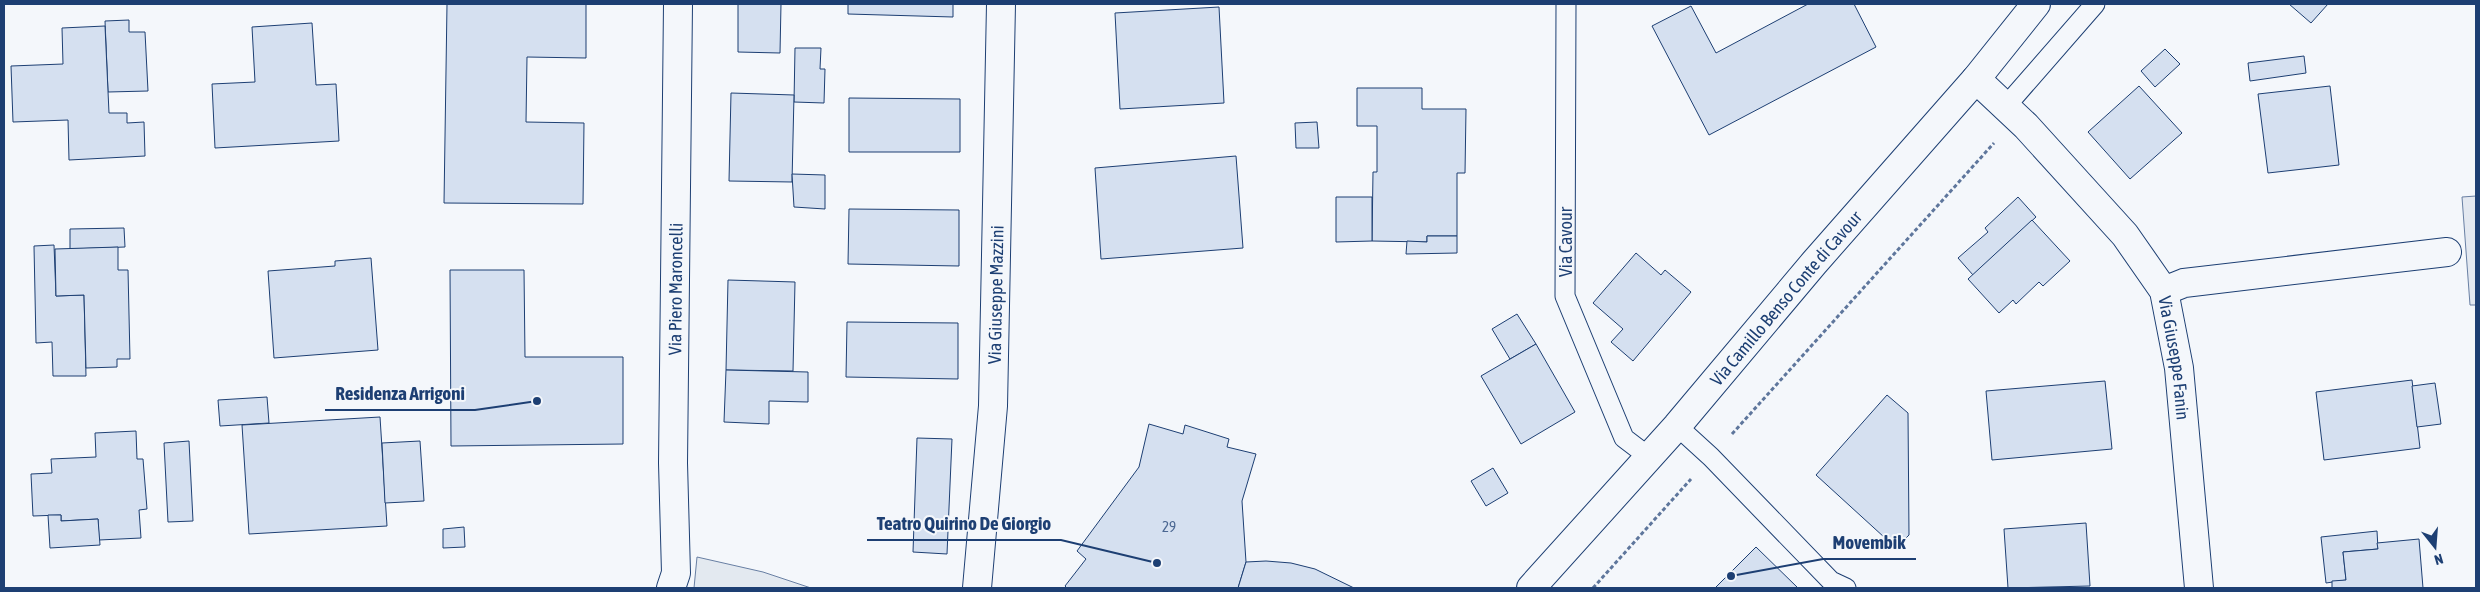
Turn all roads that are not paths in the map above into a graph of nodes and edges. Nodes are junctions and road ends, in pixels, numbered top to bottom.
1 (678, 4) edge
2 (1001, 4) edge
3 (1575, 4) edge
4 (2036, 4) edge
5 (2094, 4) edge
6 (1976, 79) junction
7 (2011, 112) junction
8 (2447, 252) dead end
9 (2164, 290) junction
10 (1677, 426) junction
11 (1649, 457) junction
12 (674, 581) edge
13 (978, 588) edge
14 (1531, 588) edge
15 (1846, 588) edge
16 (2199, 588) edge

1 - 12 street, Via Piero Maroncelli
2 - 13 street, Via Giuseppe Mazzini
3 - 11 lane, Via Cavour
4 - 6 street, Via Camillo Benso Conte di Cavour
5 - 7 lane
6 - 7 street, Via Giuseppe Fanin
6 - 10 street, Via Camillo Benso Conte di Cavour
7 - 9 street, Via Giuseppe Fanin
8 - 9 street
9 - 16 street, Via Giuseppe Fanin
10 - 11 street, Via Camillo Benso Conte di Cavour
10 - 15 lane
11 - 14 street, Via Camillo Benso Conte di Cavour

